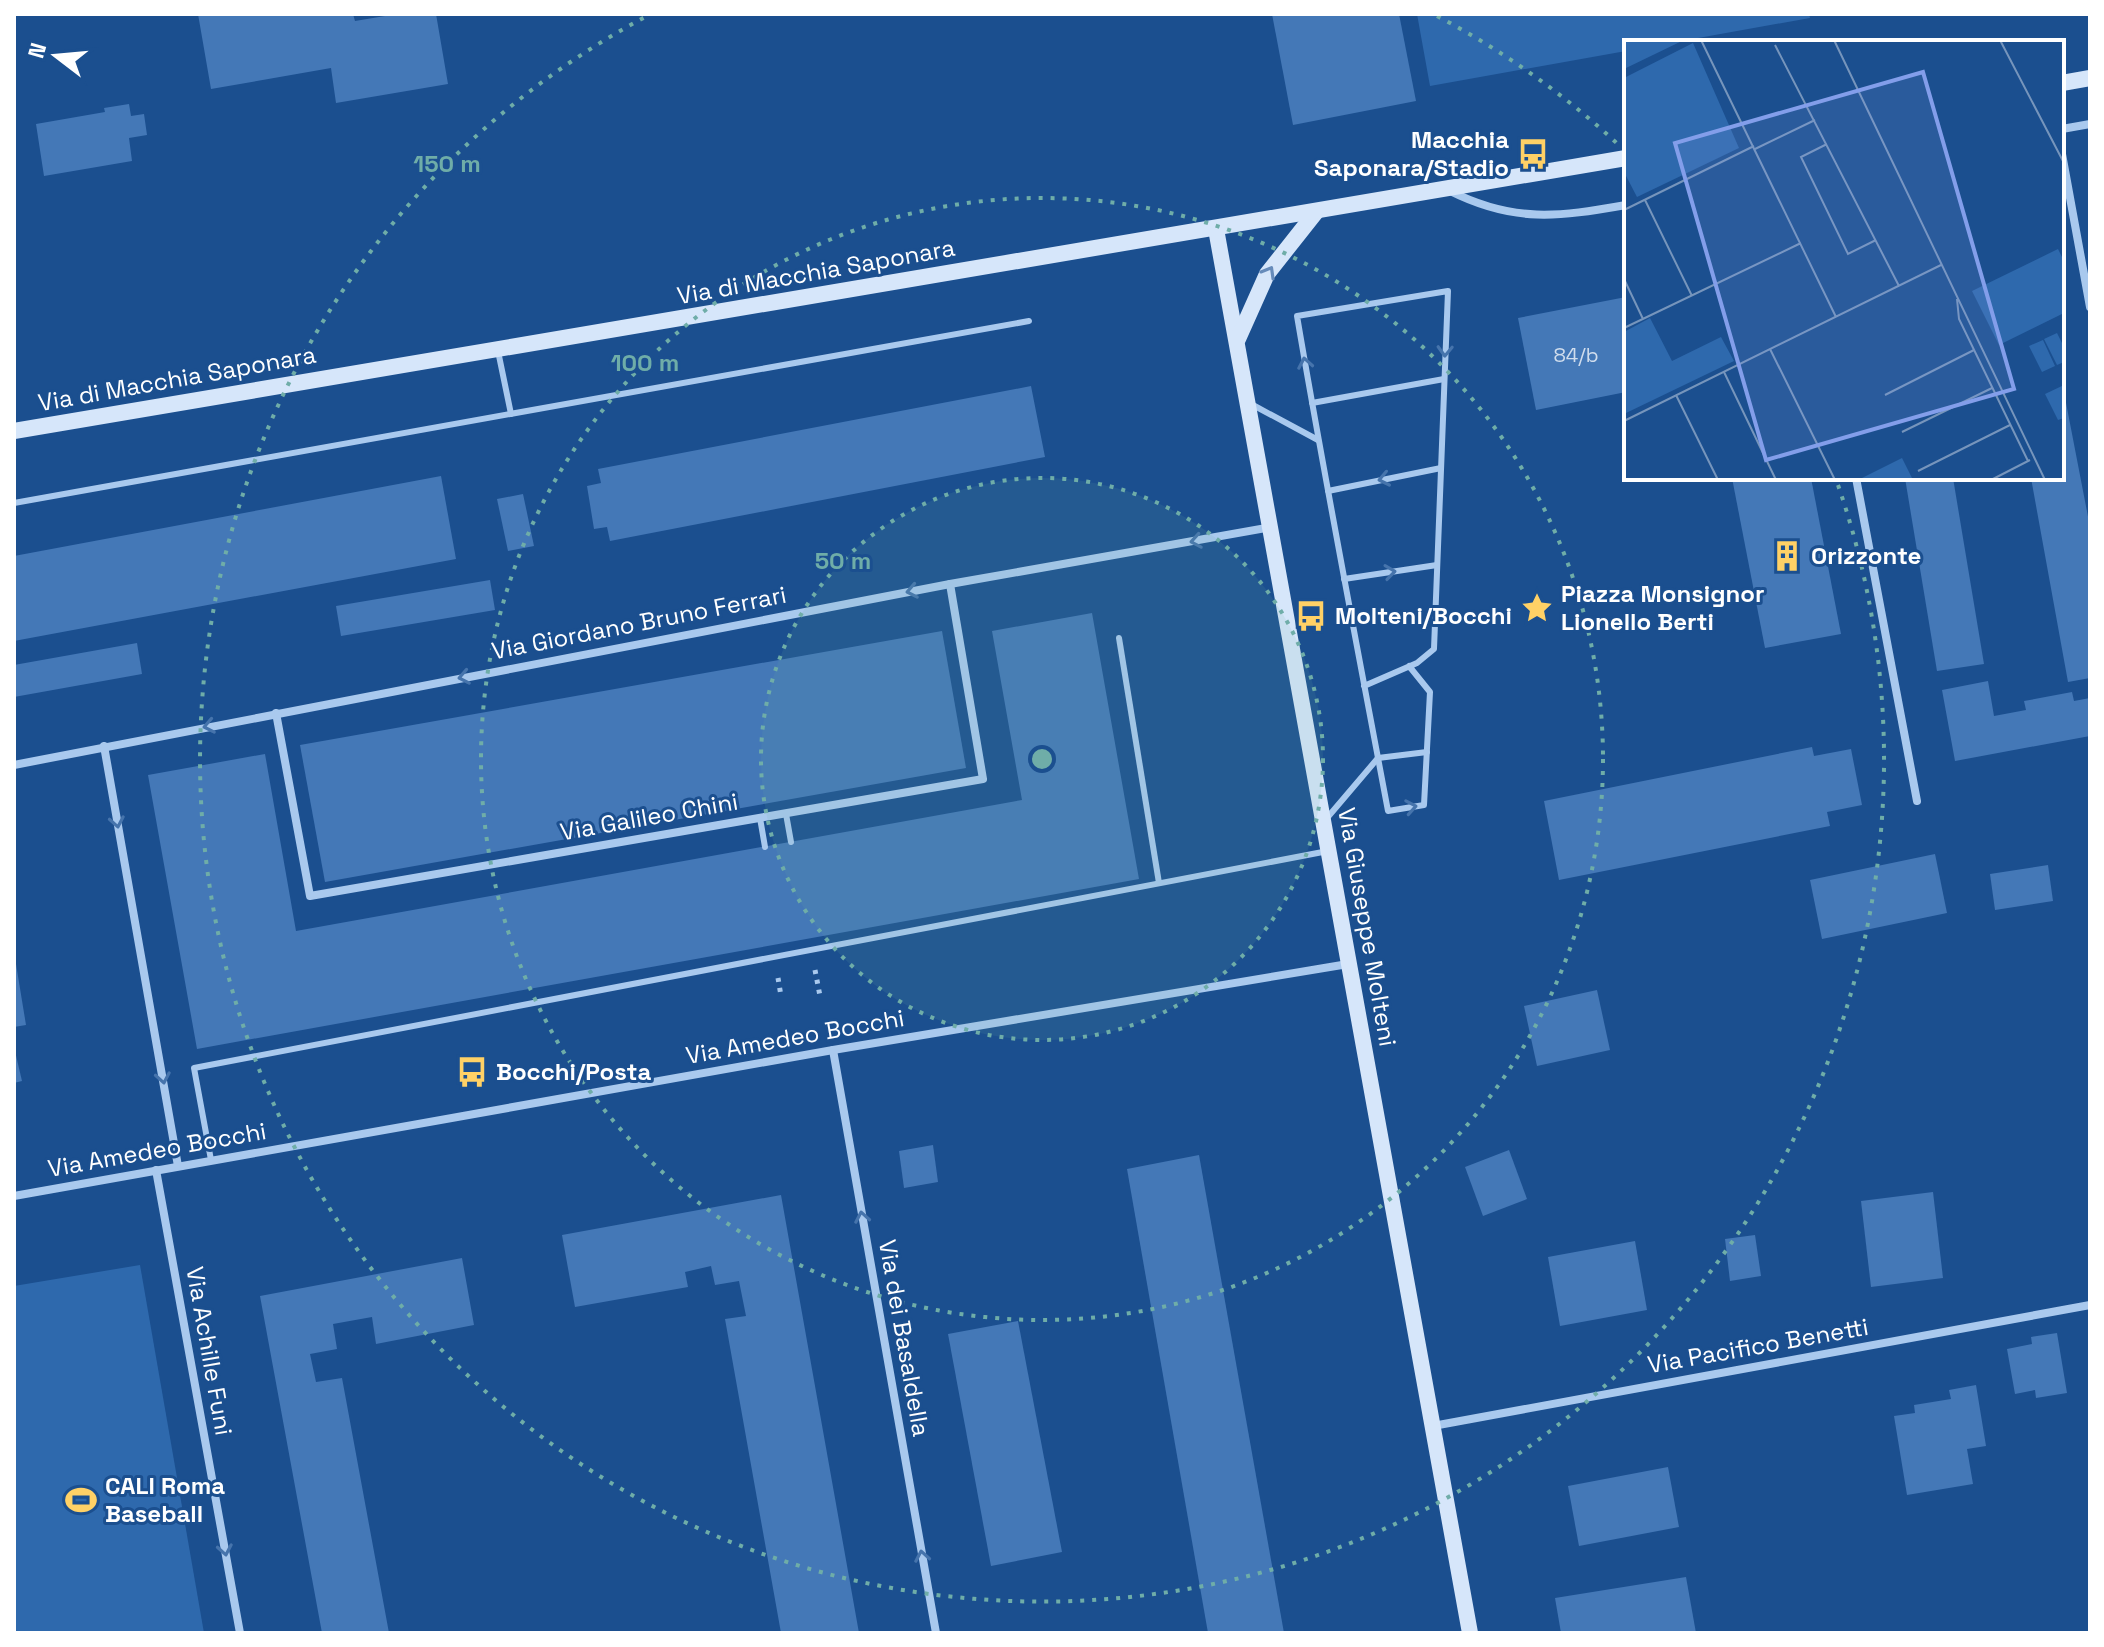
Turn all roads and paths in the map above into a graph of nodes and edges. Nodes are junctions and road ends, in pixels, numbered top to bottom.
1 (2090, 78) edge
2 (2064, 83) edge
3 (2090, 124) edge
4 (2064, 129) edge
5 (1624, 158) edge
6 (2064, 165) edge
7 (1446, 189) junction
8 (1624, 205) edge
9 (1316, 212) junction
10 (1216, 229) junction
11 (2090, 307) edge
12 (1029, 321) dead end
13 (1237, 341) junction
14 (498, 349) junction
15 (1444, 379) junction
16 (1249, 403) junction
17 (1312, 403) junction
18 (511, 414) junction
19 (14, 431) edge
20 (1318, 440) junction
21 (1441, 468) junction
22 (1856, 480) edge
23 (1328, 491) junction
24 (14, 503) edge
25 (1273, 527) junction
26 (1437, 565) junction
27 (1344, 579) junction
28 (950, 584) junction
29 (1119, 638) dead end
30 (1409, 666) junction
31 (1364, 686) junction
32 (276, 713) junction
33 (104, 746) junction
34 (1427, 752) junction
35 (1378, 758) junction
36 (14, 765) edge
37 (1917, 801) dead end
38 (786, 814) junction
39 (760, 818) junction
40 (1324, 822) junction
41 (791, 842) dead end
42 (765, 847) dead end
43 (1329, 851) junction
44 (1159, 883) junction
45 (807, 939) dead end
46 (781, 944) dead end
47 (809, 950) junction
48 (783, 955) junction
49 (1348, 964) junction
50 (818, 988) dead end
51 (820, 996) dead end
52 (833, 1050) junction
53 (211, 1160) junction
54 (178, 1166) junction
55 (156, 1170) junction
56 (14, 1196) edge
57 (2090, 1305) edge
58 (1433, 1426) junction
59 (240, 1633) edge
60 (936, 1633) edge
61 (1470, 1633) edge

1 - 2 street
3 - 4 street
5 - 7 street, Via di Macchia Saponara
6 - 11 street
7 - 8 street
7 - 9 street, Via di Macchia Saponara
9 - 10 street, Via di Macchia Saponara
13 -> 9 street
10 - 13 street, Via Giuseppe Molteni
10 - 14 street, Via di Macchia Saponara
12 - 18 lane
13 - 16 street, Via Giuseppe Molteni
14 - 18 lane
14 - 19 street, Via di Macchia Saponara
15 - 17 lane
17 -> 15 lane
15 - 21 lane
16 - 20 lane
16 - 25 street, Via Giuseppe Molteni
17 - 20 lane
18 - 24 lane
20 - 23 lane
21 -> 23 lane
21 - 26 lane
22 - 37 street
23 - 27 lane
25 -> 28 street, Via Giordano Bruno Ferrari
25 - 40 street, Via Giuseppe Molteni
27 -> 26 lane
26 - 30 lane
27 - 31 lane
28 -> 32 street, Via Giordano Bruno Ferrari
28 - 38 street, Via Galileo Chini
29 - 44 lane
30 - 31 lane
30 - 34 lane
31 - 35 lane
32 -> 33 street, Via Giordano Bruno Ferrari
32 - 39 street, Via Galileo Chini
33 - 36 street, Via Giordano Bruno Ferrari
33 -> 54 street
34 - 35 lane
35 -> 34 lane
35 - 40 lane
38 - 39 street, Via Galileo Chini
38 - 41 lane
39 - 42 lane
40 - 43 street, Via Giuseppe Molteni
43 - 44 lane
43 - 49 street, Via Giuseppe Molteni
44 - 47 lane
45 - 47 lane
46 - 48 lane
47 - 48 lane
48 - 53 lane
49 - 52 street, Via Amedeo Bocchi
49 - 58 street, Via Giuseppe Molteni
50 - 51 path
52 - 53 street, Via Amedeo Bocchi
60 -> 52 street, Via dei Basaldella
53 - 54 street, Via Amedeo Bocchi
54 - 55 street, Via Amedeo Bocchi
55 - 56 street, Via Amedeo Bocchi
55 -> 59 street, Via Achille Funi
57 - 58 street, Via Pacifico Benetti
58 - 61 street, Via Giuseppe Molteni

